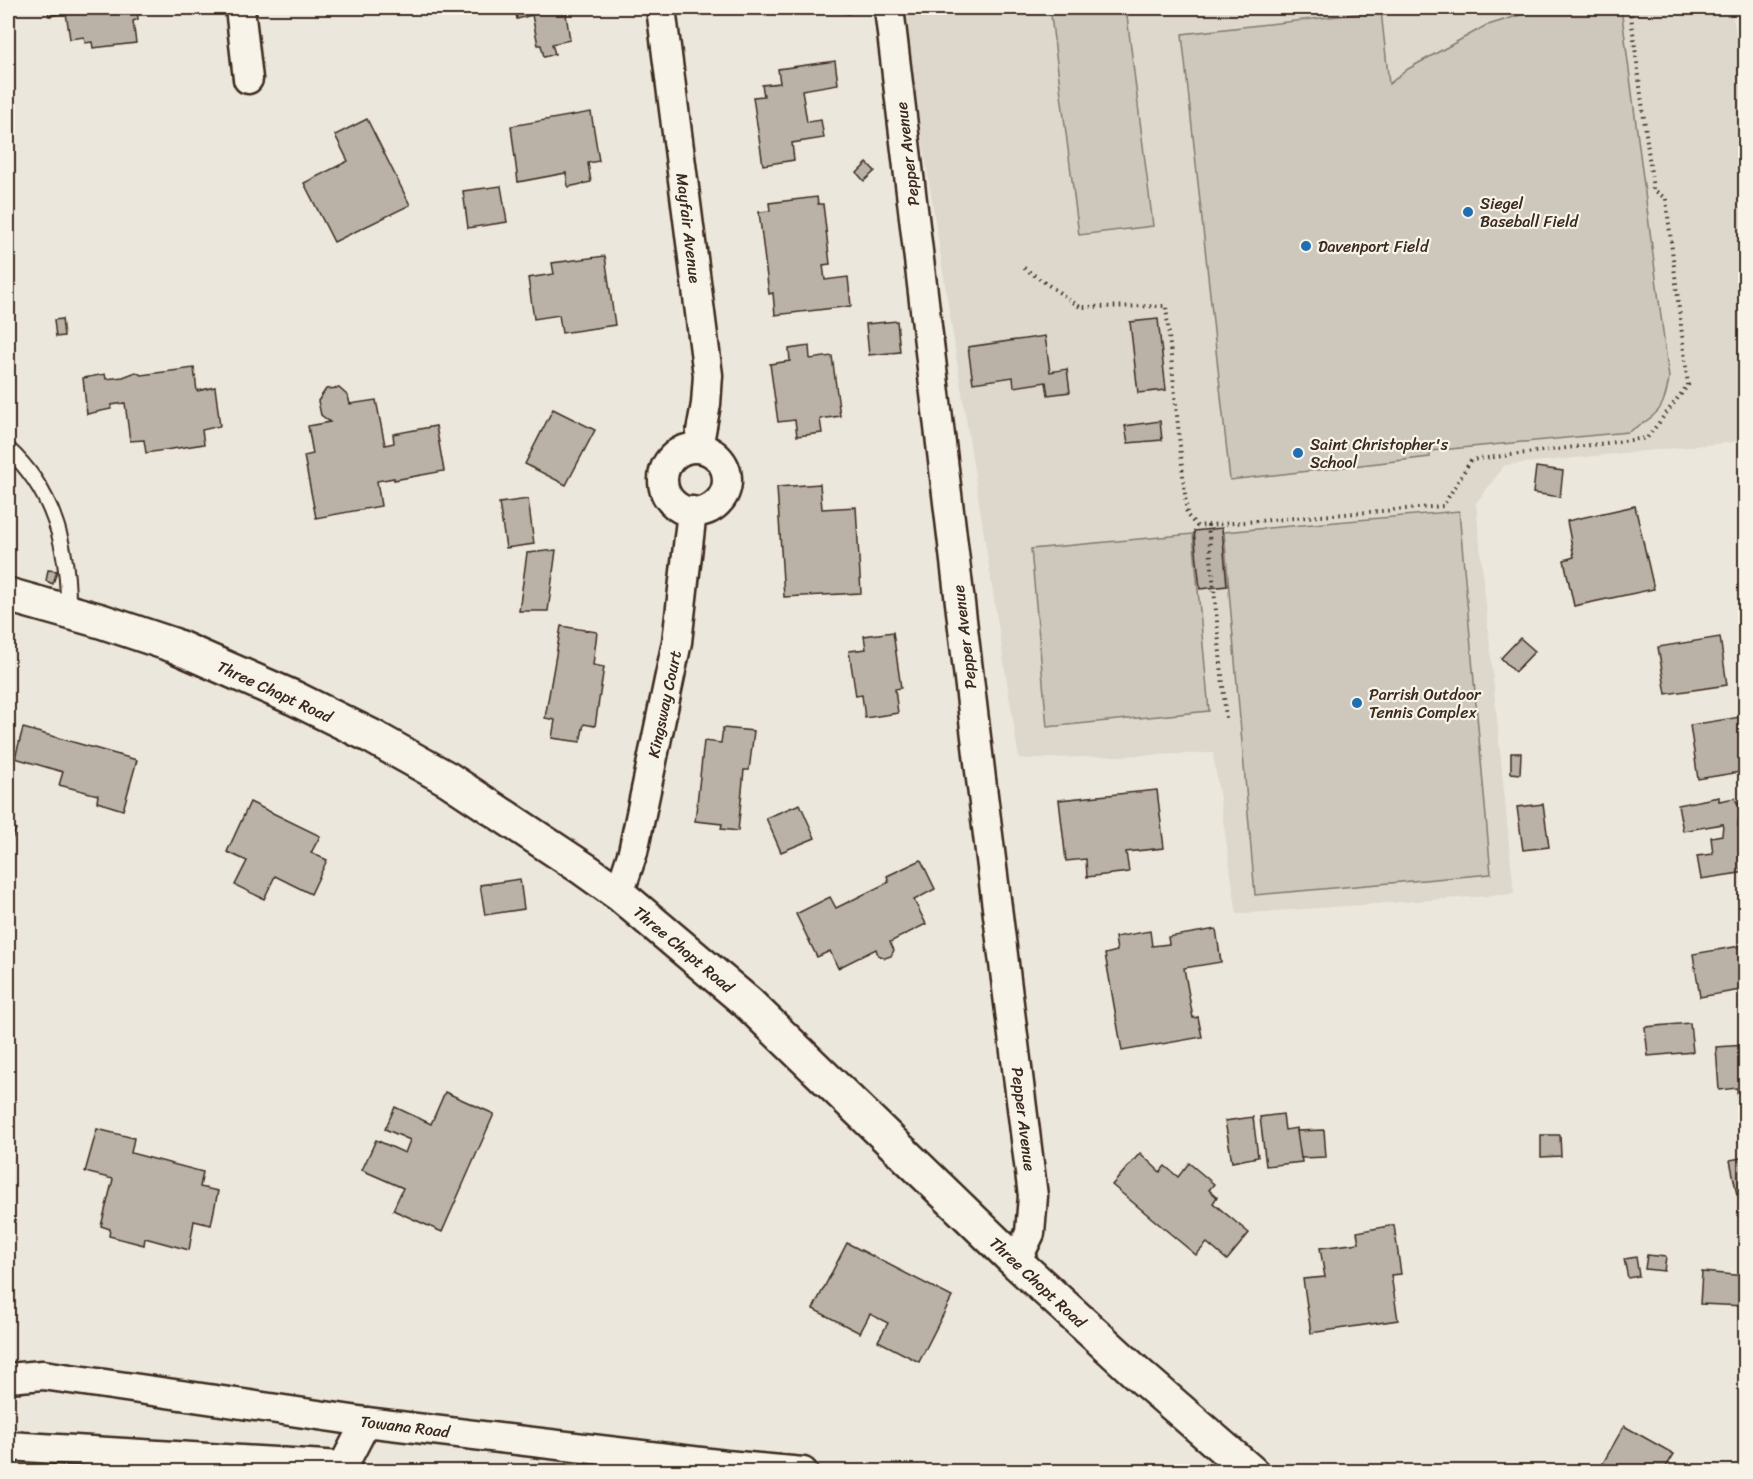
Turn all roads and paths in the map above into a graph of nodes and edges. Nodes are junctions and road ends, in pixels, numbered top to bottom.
1 (240, 8) edge
2 (661, 8) edge
3 (889, 8) edge
4 (1630, 8) edge
5 (248, 79) dead end
6 (1024, 268) dead end
7 (698, 448) junction
8 (8, 449) edge
9 (692, 511) junction
10 (1208, 525) junction
11 (8, 595) edge
12 (68, 611) junction
13 (1226, 718) dead end
14 (619, 894) junction
15 (1016, 1262) junction
16 (8, 1378) edge
17 (366, 1422) junction
18 (8, 1446) edge
19 (341, 1469) edge
20 (803, 1472) edge
21 (1251, 1472) edge

1 - 5 street
2 - 7 street, Mayfair Avenue
3 - 15 street, Pepper Avenue
4 - 10 path
6 - 10 path
7 - 9 street
7 - 9 street
8 - 12 lane
9 - 14 street, Kingsway Court
10 - 13 path
11 - 12 main road, Three Chopt Road
12 - 14 main road, Three Chopt Road
14 - 15 main road, Three Chopt Road
15 - 21 main road, Three Chopt Road
16 - 17 street, Towana Road
17 - 19 street
17 - 20 street, Towana Road
18 - 19 street

